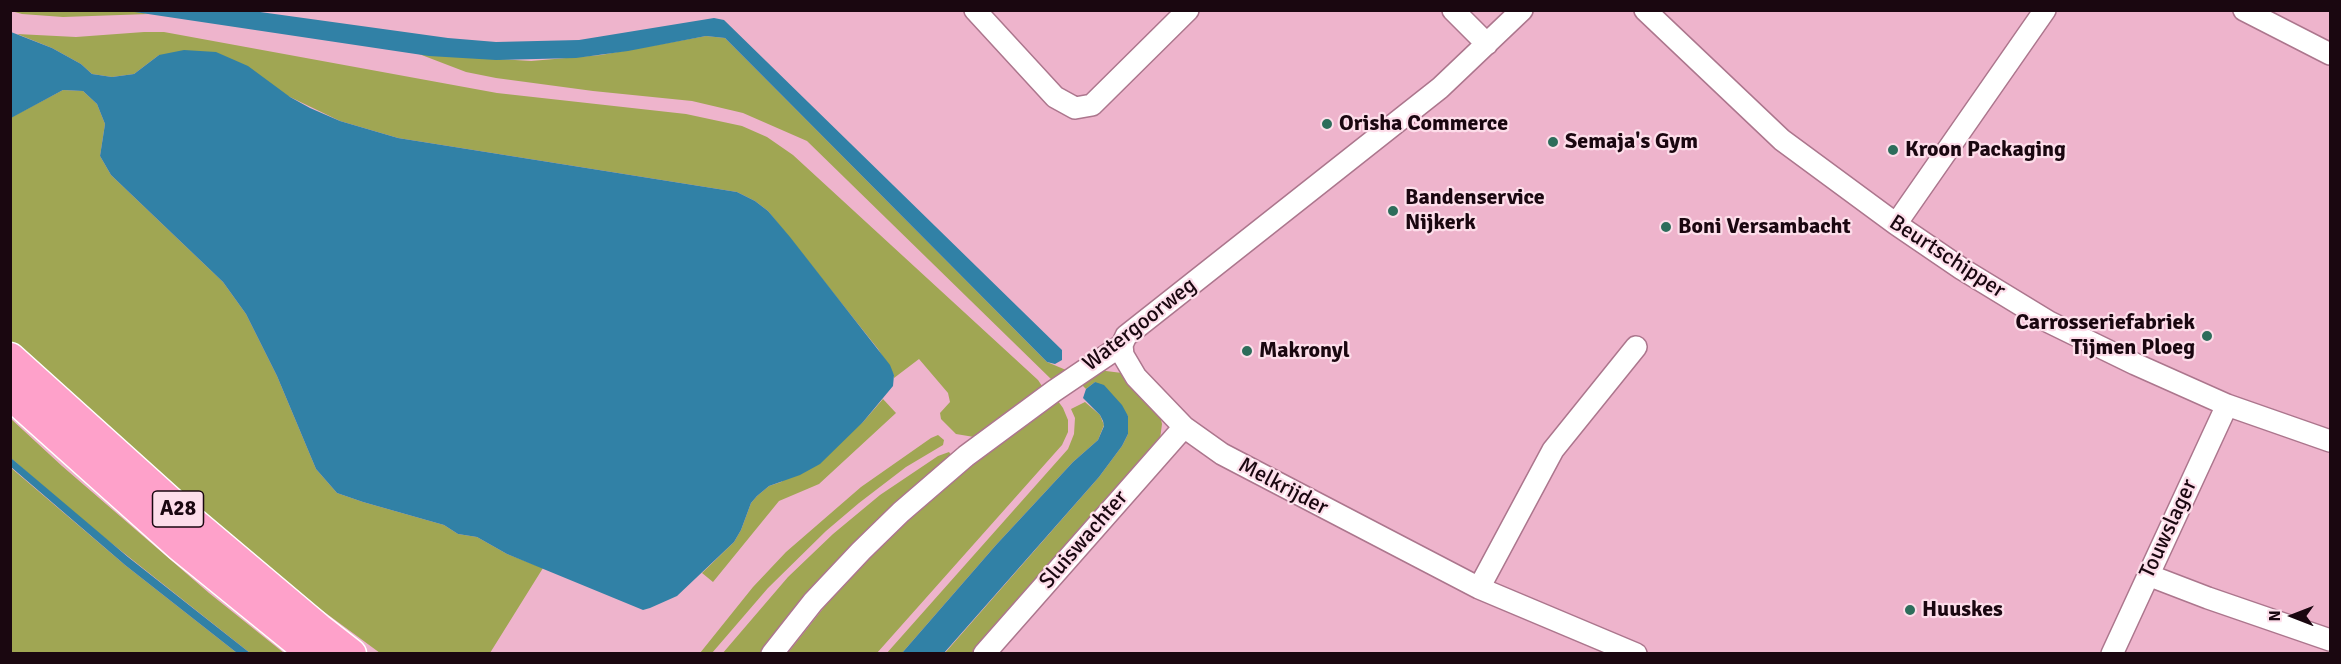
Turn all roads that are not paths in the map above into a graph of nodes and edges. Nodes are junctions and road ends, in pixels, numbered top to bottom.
1 (975, 10) edge
2 (1188, 10) edge
3 (1453, 10) edge
4 (1522, 10) edge
5 (1645, 10) edge
6 (2045, 10) edge
7 (2244, 10) edge
8 (1487, 44) junction
9 (2331, 54) edge
10 (1896, 224) junction
11 (1122, 345) junction
12 (1636, 347) dead end
13 (10, 358) edge
14 (10, 394) edge
15 (2227, 405) junction
16 (1184, 427) junction
17 (2331, 441) edge
18 (2148, 575) junction
19 (1479, 588) junction
20 (2331, 640) edge
21 (313, 654) edge
22 (351, 654) edge
23 (772, 654) edge
24 (984, 654) edge
25 (1636, 654) edge
26 (2112, 654) edge

1 - 2 street
3 - 8 street
4 - 8 street, Watergoorweg
5 - 10 street, Beurtschipper
6 - 10 street
7 - 9 street
8 - 11 street, Watergoorweg
10 - 15 street, Beurtschipper
11 - 16 street, Melkrijder
11 - 23 street, Watergoorweg
12 - 19 street
13 - 22 highway, A28
14 - 21 highway, A28
15 - 17 street, Beurtschipper
15 - 18 street, Touwslager
16 - 19 street, Melkrijder
16 - 24 street, Sluiswachter
18 - 20 street
18 - 26 street, Touwslager
19 - 25 street, Melkrijder

